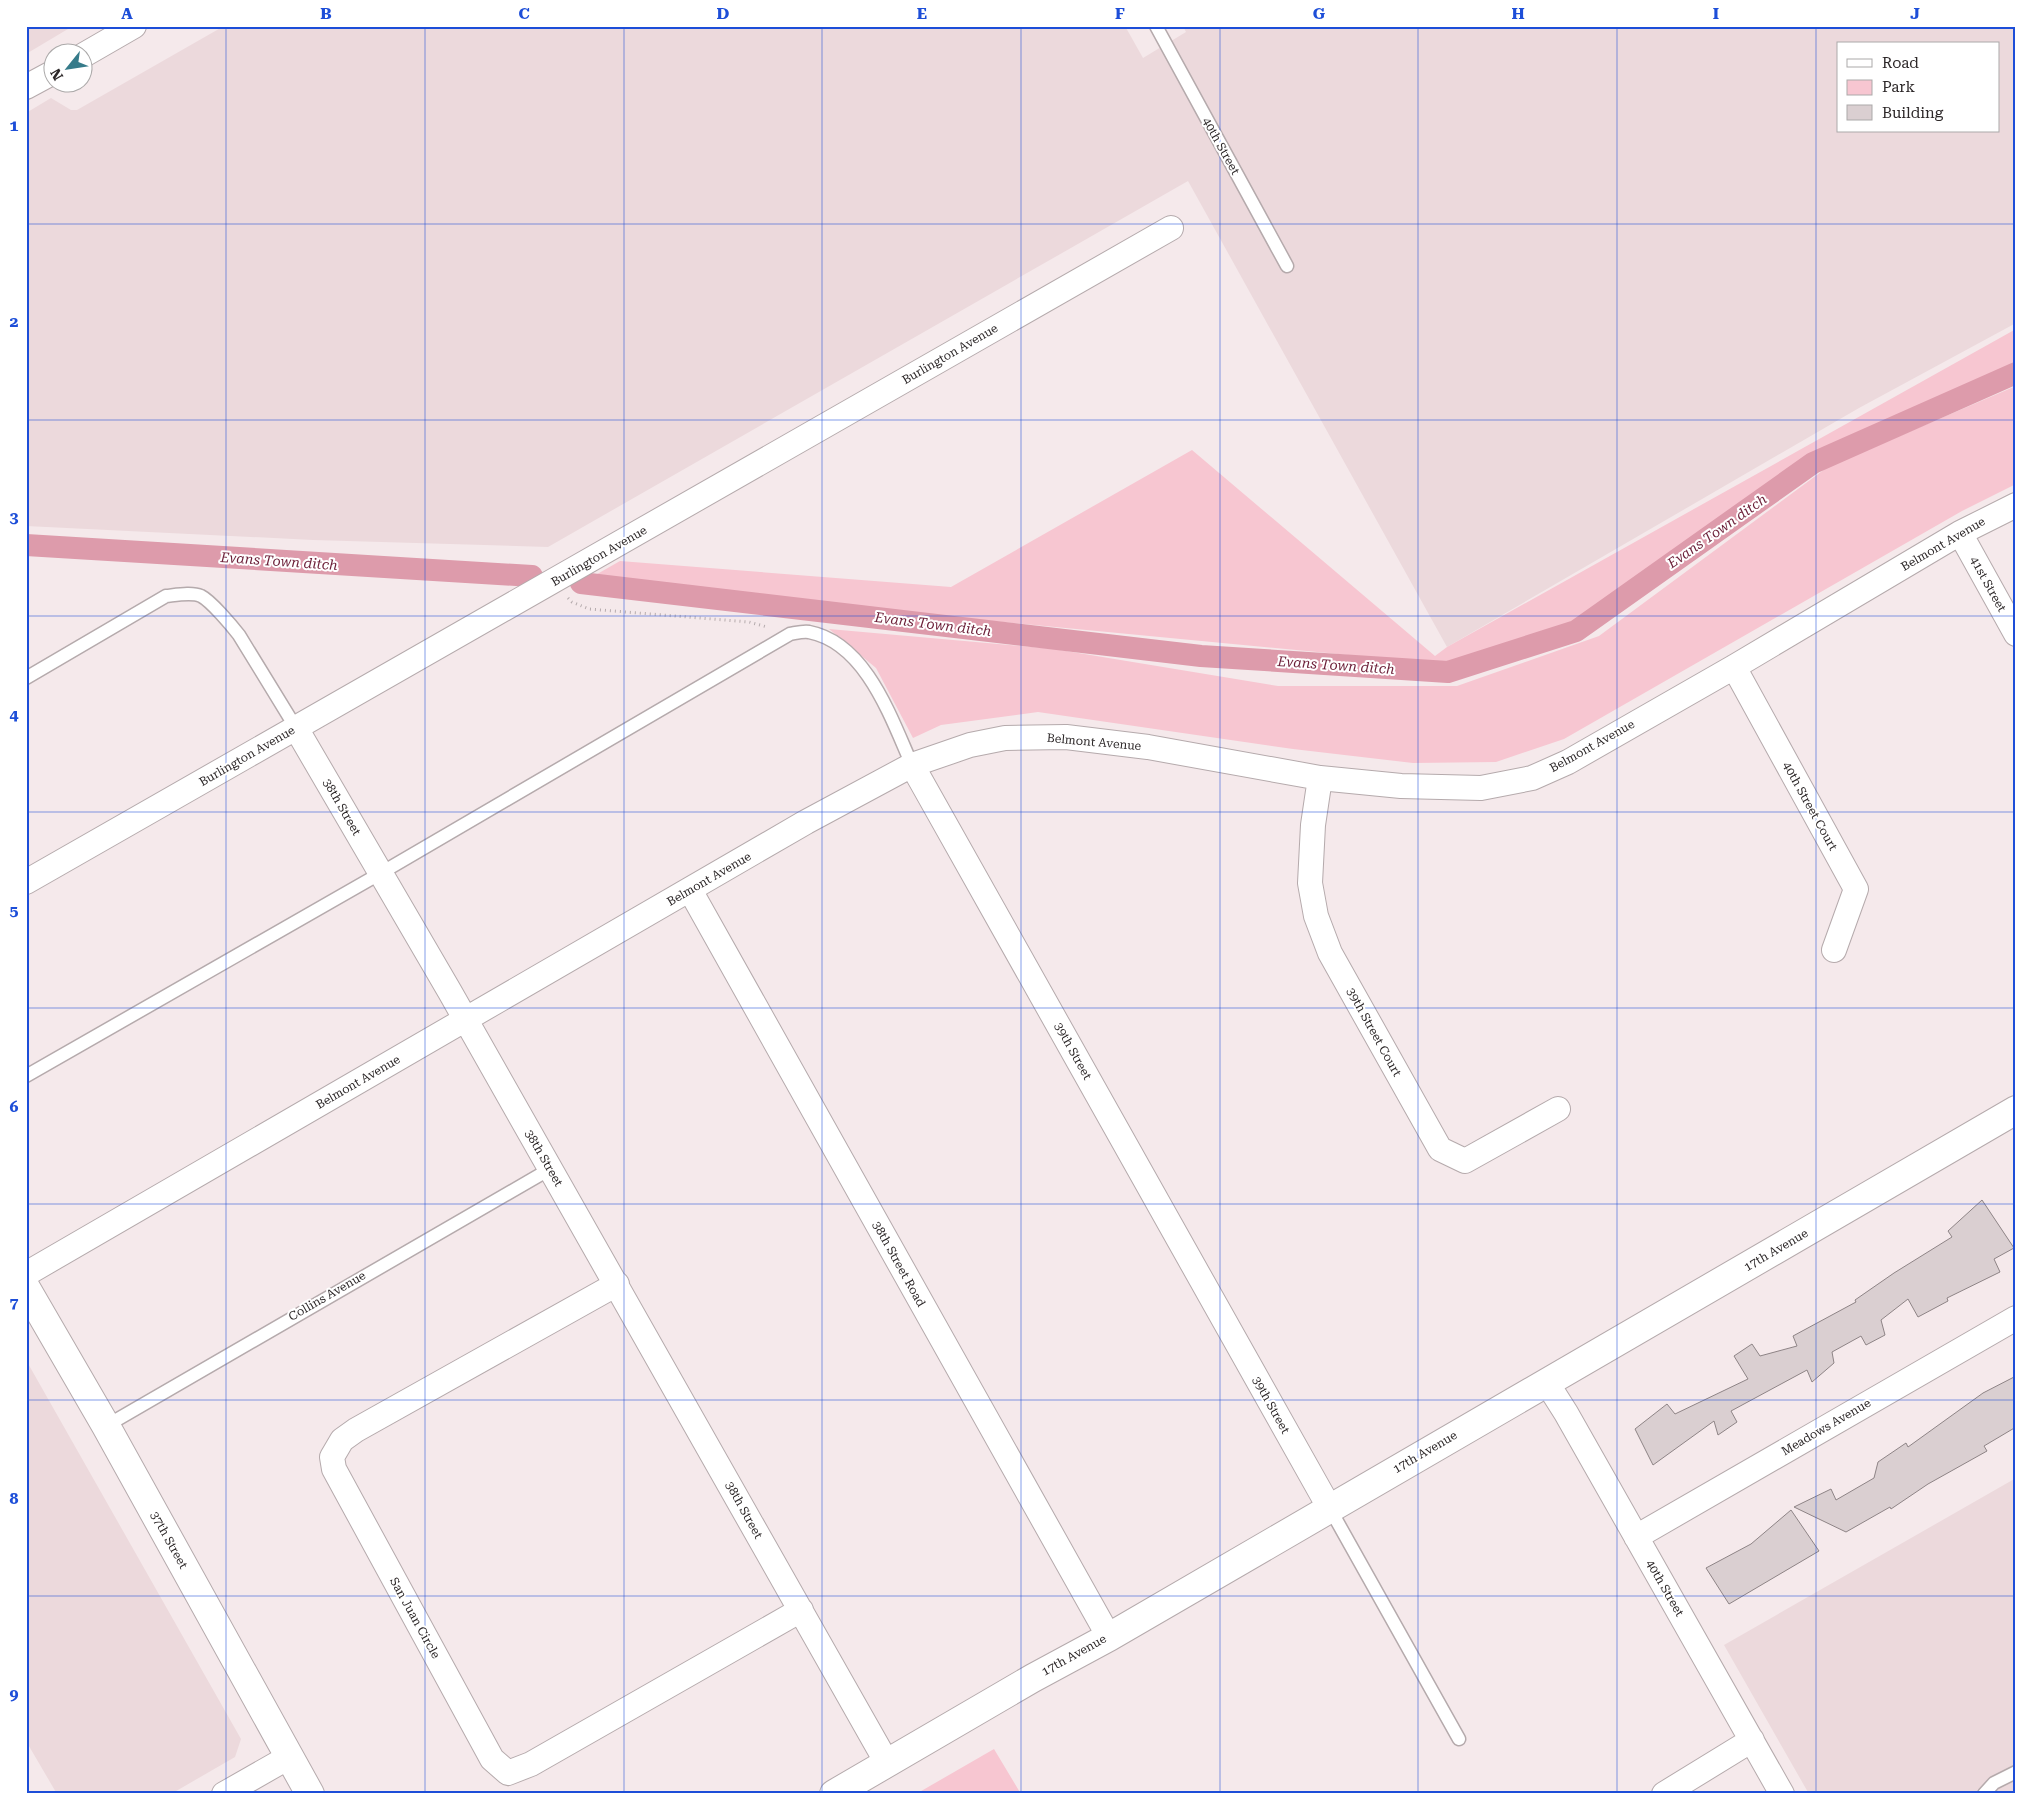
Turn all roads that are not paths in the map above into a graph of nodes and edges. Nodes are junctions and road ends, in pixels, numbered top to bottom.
1 (134, 26) edge
2 (1156, 26) edge
3 (92, 50) edge
4 (42, 79) edge
5 (26, 88) edge
6 (1171, 228) dead end
7 (1287, 266) dead end
8 (2016, 505) edge
9 (1960, 533) junction
10 (2016, 634) edge
11 (1734, 667) junction
12 (26, 678) edge
13 (296, 728) junction
14 (912, 765) junction
15 (1320, 778) junction
16 (381, 873) junction
17 (26, 882) edge
18 (690, 890) junction
19 (1834, 950) dead end
20 (466, 1020) junction
21 (26, 1076) edge
22 (1558, 1109) dead end
23 (2016, 1110) edge
24 (550, 1169) junction
25 (26, 1274) edge
26 (616, 1284) junction
27 (26, 1288) edge
28 (2016, 1318) edge
29 (1547, 1383) junction
30 (106, 1426) junction
31 (1329, 1508) junction
32 (1636, 1537) junction
33 (801, 1610) junction
34 (1109, 1637) junction
35 (1459, 1739) dead end
36 (1752, 1740) junction
37 (289, 1757) junction
38 (887, 1763) junction
39 (2016, 1772) edge
40 (224, 1794) edge
41 (310, 1794) edge
42 (834, 1794) edge
43 (1664, 1794) edge
44 (1782, 1794) edge
45 (1984, 1794) edge

1 - 3 street
2 - 7 lane, 40th Street
4 - 5 street
6 - 13 street, Burlington Avenue
8 - 9 street, Belmont Avenue
9 - 10 street, 41st Street
9 - 11 street, Belmont Avenue
11 - 15 street, Belmont Avenue
11 - 19 street, 40th Street Court
12 - 13 lane, 38th Street
13 - 16 street, 38th Street
13 - 17 street, Burlington Avenue
14 - 15 street, Belmont Avenue
14 - 16 lane, 39th Street
14 - 18 street, Belmont Avenue
14 - 31 street, 39th Street
15 - 22 street, 39th Street Court
16 - 20 street, 38th Street
16 - 21 lane
18 - 20 street, Belmont Avenue
18 - 34 street, 38th Street Road
20 - 24 street, 38th Street
20 - 25 street, Belmont Avenue
23 - 29 main road, 17th Avenue
24 - 26 street, 38th Street
24 - 30 lane, Collins Avenue
26 - 33 street, 38th Street
26 - 33 street, San Juan Circle
27 - 30 main road, 37th Street
28 - 32 street, Meadows Avenue
29 - 31 main road, 17th Avenue
29 - 32 street, 40th Street
30 - 37 main road, 37th Street
31 - 34 main road, 17th Avenue
31 - 35 lane
32 - 36 street, 40th Street
33 - 38 street, 38th Street
34 - 38 main road, 17th Avenue
36 - 43 street
36 - 44 street, 40th Street
37 - 40 street
37 - 41 main road, 37th Street
38 - 42 main road, 17th Avenue
39 - 45 lane

